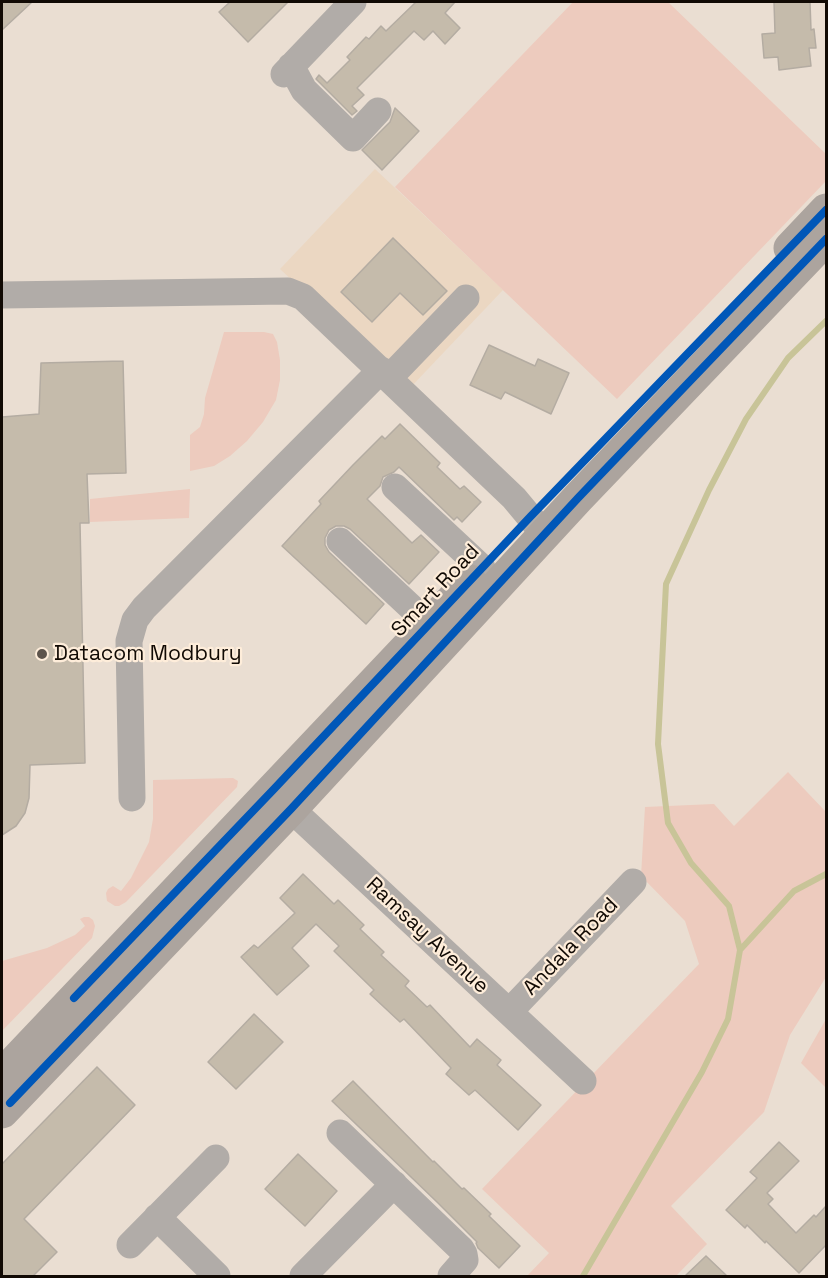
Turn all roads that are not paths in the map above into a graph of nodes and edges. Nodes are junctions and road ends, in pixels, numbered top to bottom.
1 (353, 2) edge
2 (378, 111) dead end
3 (826, 210) edge
4 (826, 239) edge
5 (2, 295) edge
6 (466, 298) dead end
7 (385, 374) junction
8 (395, 487) dead end
9 (537, 525) junction
10 (340, 541) dead end
11 (482, 568) junction
12 (429, 624) junction
13 (132, 798) dead end
14 (283, 799) junction
15 (633, 882) dead end
16 (74, 998) junction
17 (508, 1012) junction
18 (2, 1059) edge
19 (583, 1081) dead end
20 (4, 1099) edge
21 (340, 1133) dead end
22 (216, 1158) dead end
23 (394, 1184) junction
24 (157, 1217) junction
25 (130, 1245) dead end
26 (205, 1273) edge
27 (303, 1276) edge
28 (451, 1276) edge

1 - 2 street
3 - 9 main road, Smart Road
4 - 9 main road, Smart Road
5 - 7 street
6 - 7 street
7 - 9 street
7 - 13 street
8 - 11 street
9 - 11 main road, Smart Road
9 - 14 main road, Smart Road
10 - 12 street
11 - 12 main road, Smart Road
12 - 14 main road, Smart Road
14 - 16 main road, Smart Road
14 - 17 street, Ramsay Avenue
14 - 20 main road, Smart Road
15 - 17 street, Andala Road
16 - 18 street
16 - 20 main road, Smart Road
17 - 19 street, Ramsay Avenue
21 - 23 street
22 - 24 street
23 - 27 street
23 - 28 street
24 - 25 street
24 - 26 street

